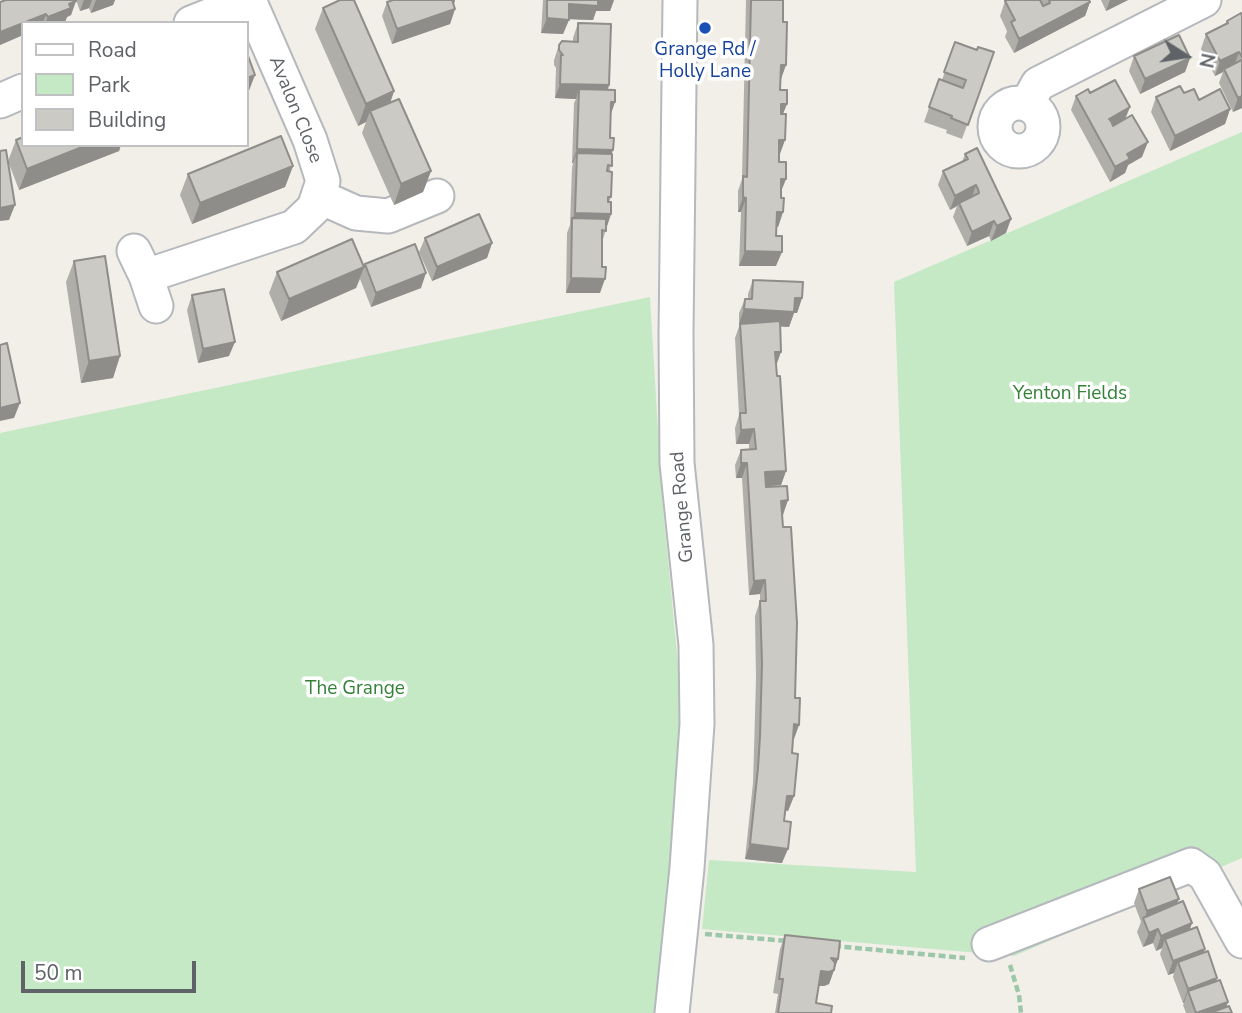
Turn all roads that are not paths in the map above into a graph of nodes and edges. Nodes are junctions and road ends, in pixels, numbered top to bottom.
1 (249, 0) edge
2 (680, 0) edge
3 (1204, 0) edge
4 (196, 21) edge
5 (21, 92) edge
6 (0, 101) edge
7 (1027, 104) dead end
8 (318, 196) junction
9 (437, 196) dead end
10 (146, 277) dead end
11 (1242, 942) edge
12 (988, 954) road end
13 (672, 1013) edge

1 - 4 street
1 - 8 street, Avalon Close
2 - 13 street, Grange Road
3 - 7 street
5 - 6 street
8 - 9 street
8 - 10 street
11 - 12 street

